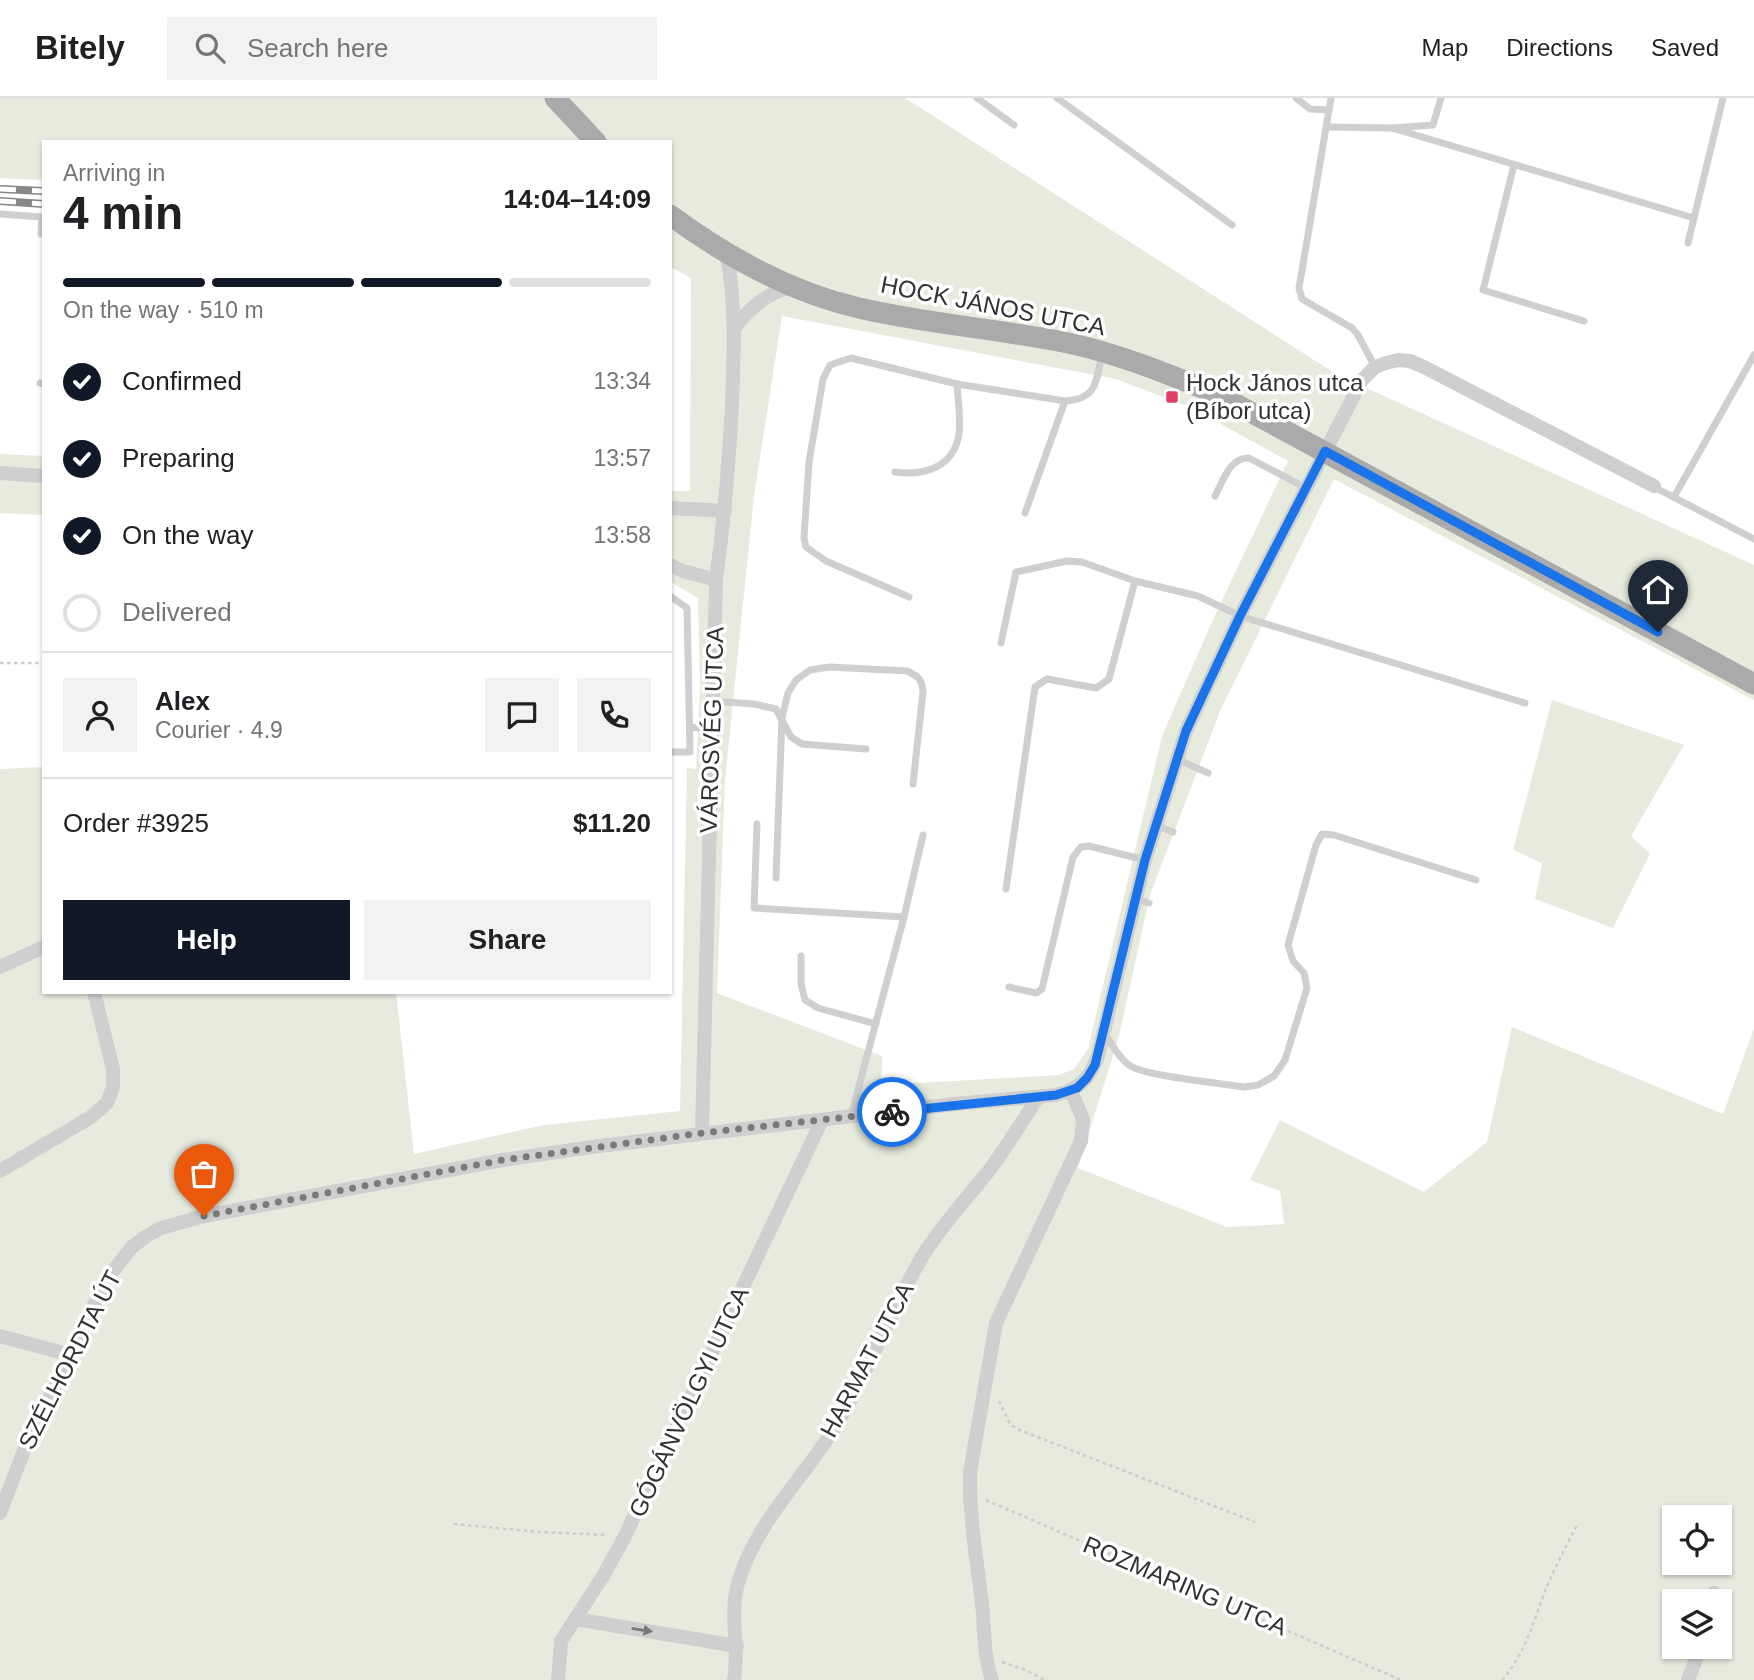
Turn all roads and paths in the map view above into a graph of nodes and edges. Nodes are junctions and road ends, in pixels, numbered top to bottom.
1 (555, 98) edge
2 (977, 98) edge
3 (1058, 98) edge
4 (1296, 98) edge
5 (1331, 98) edge
6 (1441, 98) edge
7 (1723, 98) edge
8 (1329, 110) junction
9 (1014, 125) dead end
10 (1328, 127) junction
11 (1392, 128) junction
12 (594, 140) edge
13 (1514, 165) junction
14 (0, 214) edge
15 (672, 216) edge
16 (42, 217) edge
17 (42, 217) edge
18 (1694, 218) junction
19 (1232, 225) dead end
20 (42, 234) edge
21 (1688, 243) dead end
22 (727, 255) junction
23 (792, 286) junction
24 (1584, 321) dead end
25 (735, 327) junction
26 (1102, 352) junction
27 (1754, 355) edge
28 (1375, 367) junction
29 (957, 384) junction
30 (1065, 401) junction
31 (1325, 451) junction
32 (895, 472) dead end
33 (0, 473) edge
34 (42, 475) edge
35 (1654, 486) joint
36 (1306, 488) junction
37 (1215, 496) dead end
38 (1674, 497) junction
39 (672, 508) edge
40 (725, 511) junction
41 (1025, 513) dead end
42 (1754, 539) edge
43 (672, 566) edge
44 (716, 580) junction
45 (1135, 581) junction
46 (672, 597) edge
47 (909, 597) dead end
48 (1240, 616) junction
49 (1002, 643) dead end
50 (0, 663) edge
51 (42, 663) edge
52 (1754, 684) edge
53 (712, 701) junction
54 (1525, 703) dead end
55 (782, 717) junction
56 (690, 727) junction
57 (711, 729) junction
58 (866, 749) dead end
59 (672, 751) edge
60 (1177, 760) junction
61 (1208, 773) dead end
62 (913, 785) dead end
63 (757, 824) dead end
64 (1156, 825) junction
65 (1173, 831) dead end
66 (923, 835) dead end
67 (1145, 860) junction
68 (776, 878) dead end
69 (1476, 880) dead end
70 (1006, 889) dead end
71 (904, 917) junction
72 (42, 948) edge
73 (802, 956) dead end
74 (0, 967) edge
75 (1009, 987) dead end
76 (94, 994) edge
77 (876, 1024) junction
78 (1105, 1033) junction
79 (1071, 1091) junction
80 (1038, 1097) junction
81 (851, 1117) junction
82 (822, 1120) junction
83 (702, 1133) junction
84 (0, 1171) edge
85 (0, 1336) edge
86 (71, 1355) junction
87 (986, 1380) junction
88 (970, 1493) junction
89 (0, 1513) edge
90 (1255, 1522) dead end
91 (1578, 1523) dead end
92 (454, 1524) dead end
93 (624, 1538) junction
94 (575, 1619) junction
95 (737, 1646) junction
96 (985, 1656) junction
97 (1697, 1659) edge
98 (558, 1680) edge
99 (734, 1680) edge
100 (992, 1680) edge
101 (1044, 1680) edge
102 (1401, 1680) edge
103 (1502, 1680) edge
104 (1688, 1680) edge

1 - 12 main road
2 - 9 lane
3 - 19 lane
4 - 8 lane
5 - 8 lane
6 - 11 lane
7 - 18 lane
8 - 10 lane
10 - 11 lane
10 - 28 lane
11 - 13 lane
13 - 18 lane
13 - 24 lane
14 - 16 lane
15 - 22 main road, HOCK JÁNOS UTCA
17 - 20 lane
18 - 21 lane
22 - 23 main road, HOCK JÁNOS UTCA
22 - 25 street, VÁROSVÉG UTCA
23 - 25 street
23 - 26 main road, HOCK JÁNOS UTCA
25 - 40 street, VÁROSVÉG UTCA
26 - 30 lane
26 - 31 main road, HOCK JÁNOS UTCA
27 - 38 lane
28 - 31 street
28 - 35 street
29 - 30 lane
29 - 32 lane
29 - 47 lane
30 - 41 lane
31 - 36 street
31 - 52 main road, HOCK JÁNOS UTCA
33 - 34 street
35 - 38 lane
36 - 37 lane
36 - 48 street
38 - 42 lane
39 - 40 street
40 - 44 street, VÁROSVÉG UTCA
43 - 44 street
44 - 53 street, VÁROSVÉG UTCA
45 - 48 lane
45 - 49 lane
45 - 70 lane
46 - 56 lane
48 - 54 lane
48 - 60 street
50 - 51 path
53 - 55 lane
53 - 57 street, VÁROSVÉG UTCA
55 - 58 lane
55 - 62 lane
55 - 68 lane
56 - 57 lane
56 - 59 lane
57 - 83 street, VÁROSVÉG UTCA
60 - 61 lane
60 - 64 street
63 - 71 lane
64 - 65 lane
64 - 67 street
66 - 71 lane
67 - 75 lane
67 - 78 street
69 - 78 lane
71 - 77 lane
72 - 74 street
73 - 77 lane
76 - 84 street
77 - 81 lane
78 - 79 street
79 - 80 street
79 - 87 street
80 - 81 street
80 - 95 street, HARMAT UTCA
81 - 82 street
82 - 83 street
82 - 93 street, GÓGÁNVÖLGYI UTCA
83 - 86 street, SZÉLHORDTA ÚT
85 - 86 street
86 - 89 street, SZÉLHORDTA ÚT
87 - 88 street
87 - 90 path
88 - 96 street
88 - 102 path, ROZMARING UTCA
91 - 103 path
92 - 93 path
93 - 94 street, GÓGÁNVÖLGYI UTCA
94 -> 95 street
94 - 98 street, GÓGÁNVÖLGYI UTCA
95 - 99 street, HARMAT UTCA
96 - 100 street
96 - 101 path
97 - 104 street

